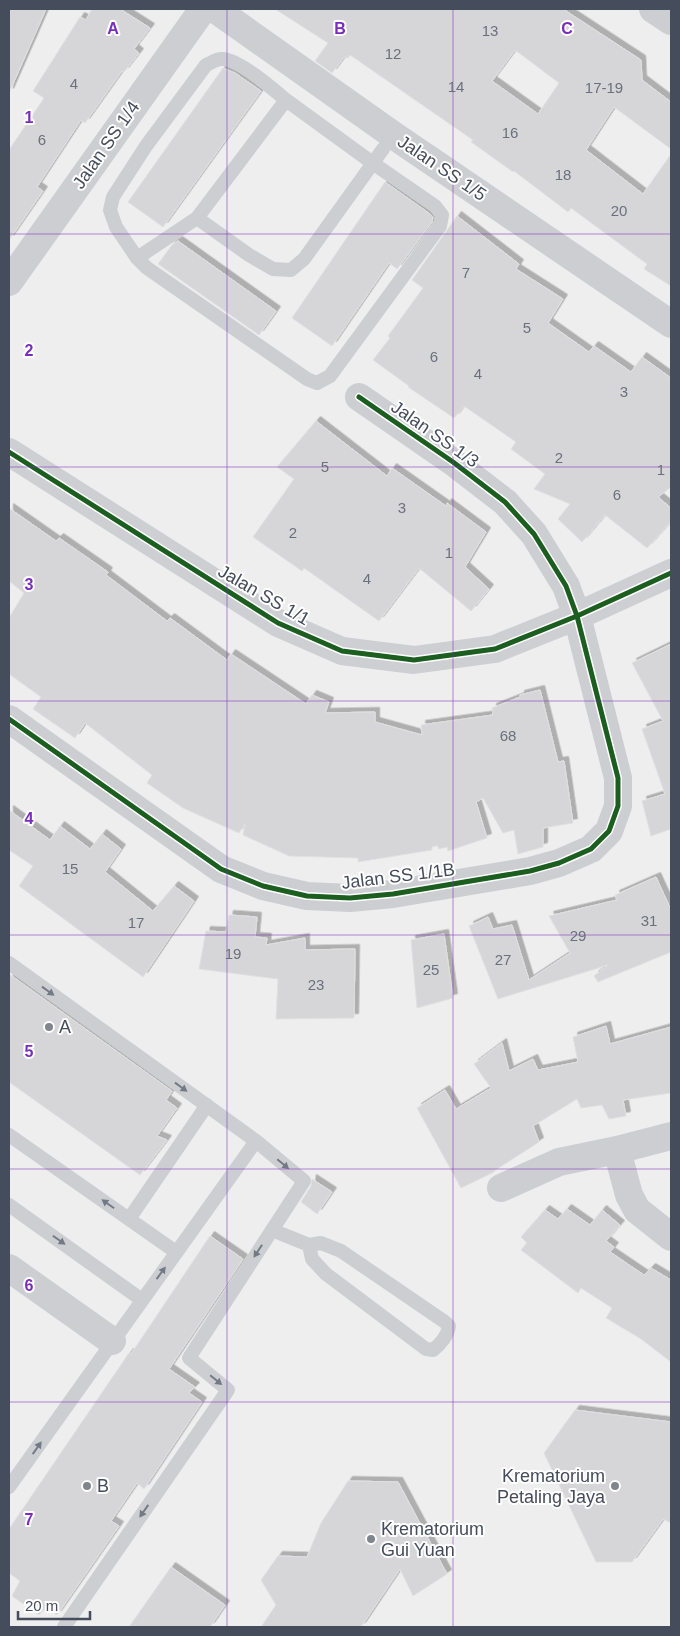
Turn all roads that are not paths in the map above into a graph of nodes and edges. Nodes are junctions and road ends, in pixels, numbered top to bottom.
1 (203, 9) edge
2 (214, 9) edge
3 (653, 9) edge
4 (671, 21) edge
5 (286, 100) junction
6 (383, 149) junction
7 (197, 218) junction
8 (137, 258) junction
9 (9, 282) edge
10 (671, 324) edge
11 (359, 397) dead end
12 (9, 452) edge
13 (671, 573) edge
14 (577, 616) junction
15 (9, 719) edge
16 (9, 963) edge
17 (207, 1105) junction
18 (9, 1135) edge
19 (671, 1136) edge
20 (256, 1141) junction
21 (616, 1150) junction
22 (501, 1188) dead end
23 (9, 1205) edge
24 (128, 1219) junction
25 (272, 1230) junction
26 (671, 1237) edge
27 (309, 1245) junction
28 (176, 1252) junction
29 (9, 1268) edge
30 (142, 1300) junction
31 (112, 1341) junction
32 (9, 1487) edge
33 (64, 1627) edge

1 - 9 street, Jalan SS 1/4
2 - 6 street, Jalan SS 1/5
3 - 4 street
5 - 6 lane
5 - 7 lane
5 - 8 lane
6 - 7 lane
6 - 8 lane
6 - 10 street, Jalan SS 1/5
7 - 8 lane
11 - 14 street, Jalan SS 1/3
12 - 14 street, Jalan SS 1/1
13 - 14 street, Jalan SS 1/1
14 - 15 street, Jalan SS 1/1B
16 -> 17 lane
17 - 20 lane
17 - 24 lane
24 -> 18 lane
19 - 21 street
20 -> 25 lane
20 - 28 lane
21 - 22 street
21 - 26 street
23 -> 30 lane
24 - 28 lane
25 - 27 lane
25 -> 33 lane
27 - 27 lane
30 -> 28 lane
29 - 31 street
30 - 31 lane
32 -> 31 lane

